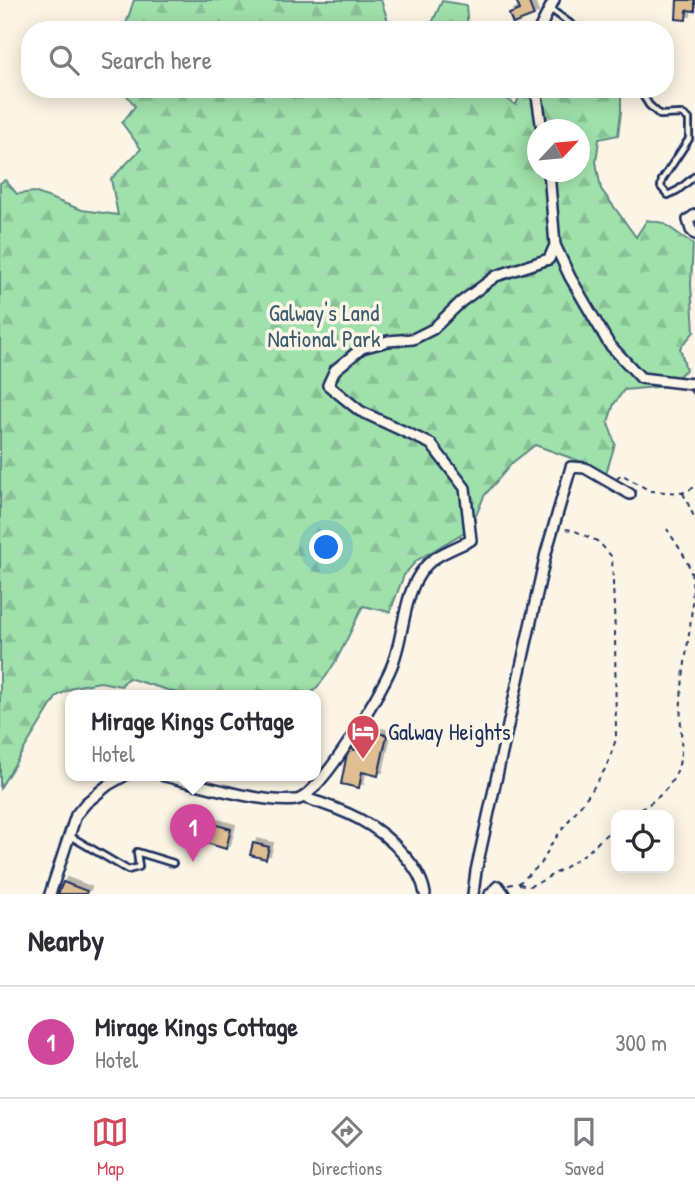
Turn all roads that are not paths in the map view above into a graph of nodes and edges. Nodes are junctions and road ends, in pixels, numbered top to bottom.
1 (551, 4) edge
2 (543, 21) edge
3 (569, 21) edge
4 (537, 98) edge
5 (645, 98) edge
6 (540, 119) edge
7 (695, 176) edge
8 (550, 182) edge
9 (695, 215) edge
10 (695, 234) edge
11 (555, 245) junction
12 (695, 382) edge
13 (630, 495) dead end
14 (321, 778) edge
15 (115, 781) edge
16 (186, 781) edge
17 (319, 781) edge
18 (304, 798) junction
19 (70, 836) junction
20 (173, 863) dead end
21 (501, 890) edge
22 (50, 894) edge
23 (425, 894) edge
24 (472, 894) edge
25 (491, 894) edge

1 - 2 street
1 - 3 lane
4 - 6 street
5 - 7 lane
8 - 11 street
9 - 10 street
11 - 12 street
11 - 14 street
13 - 24 street
15 - 19 street
16 - 18 street
17 - 18 street
18 - 23 street
19 - 20 lane
19 - 22 street
21 - 25 street

